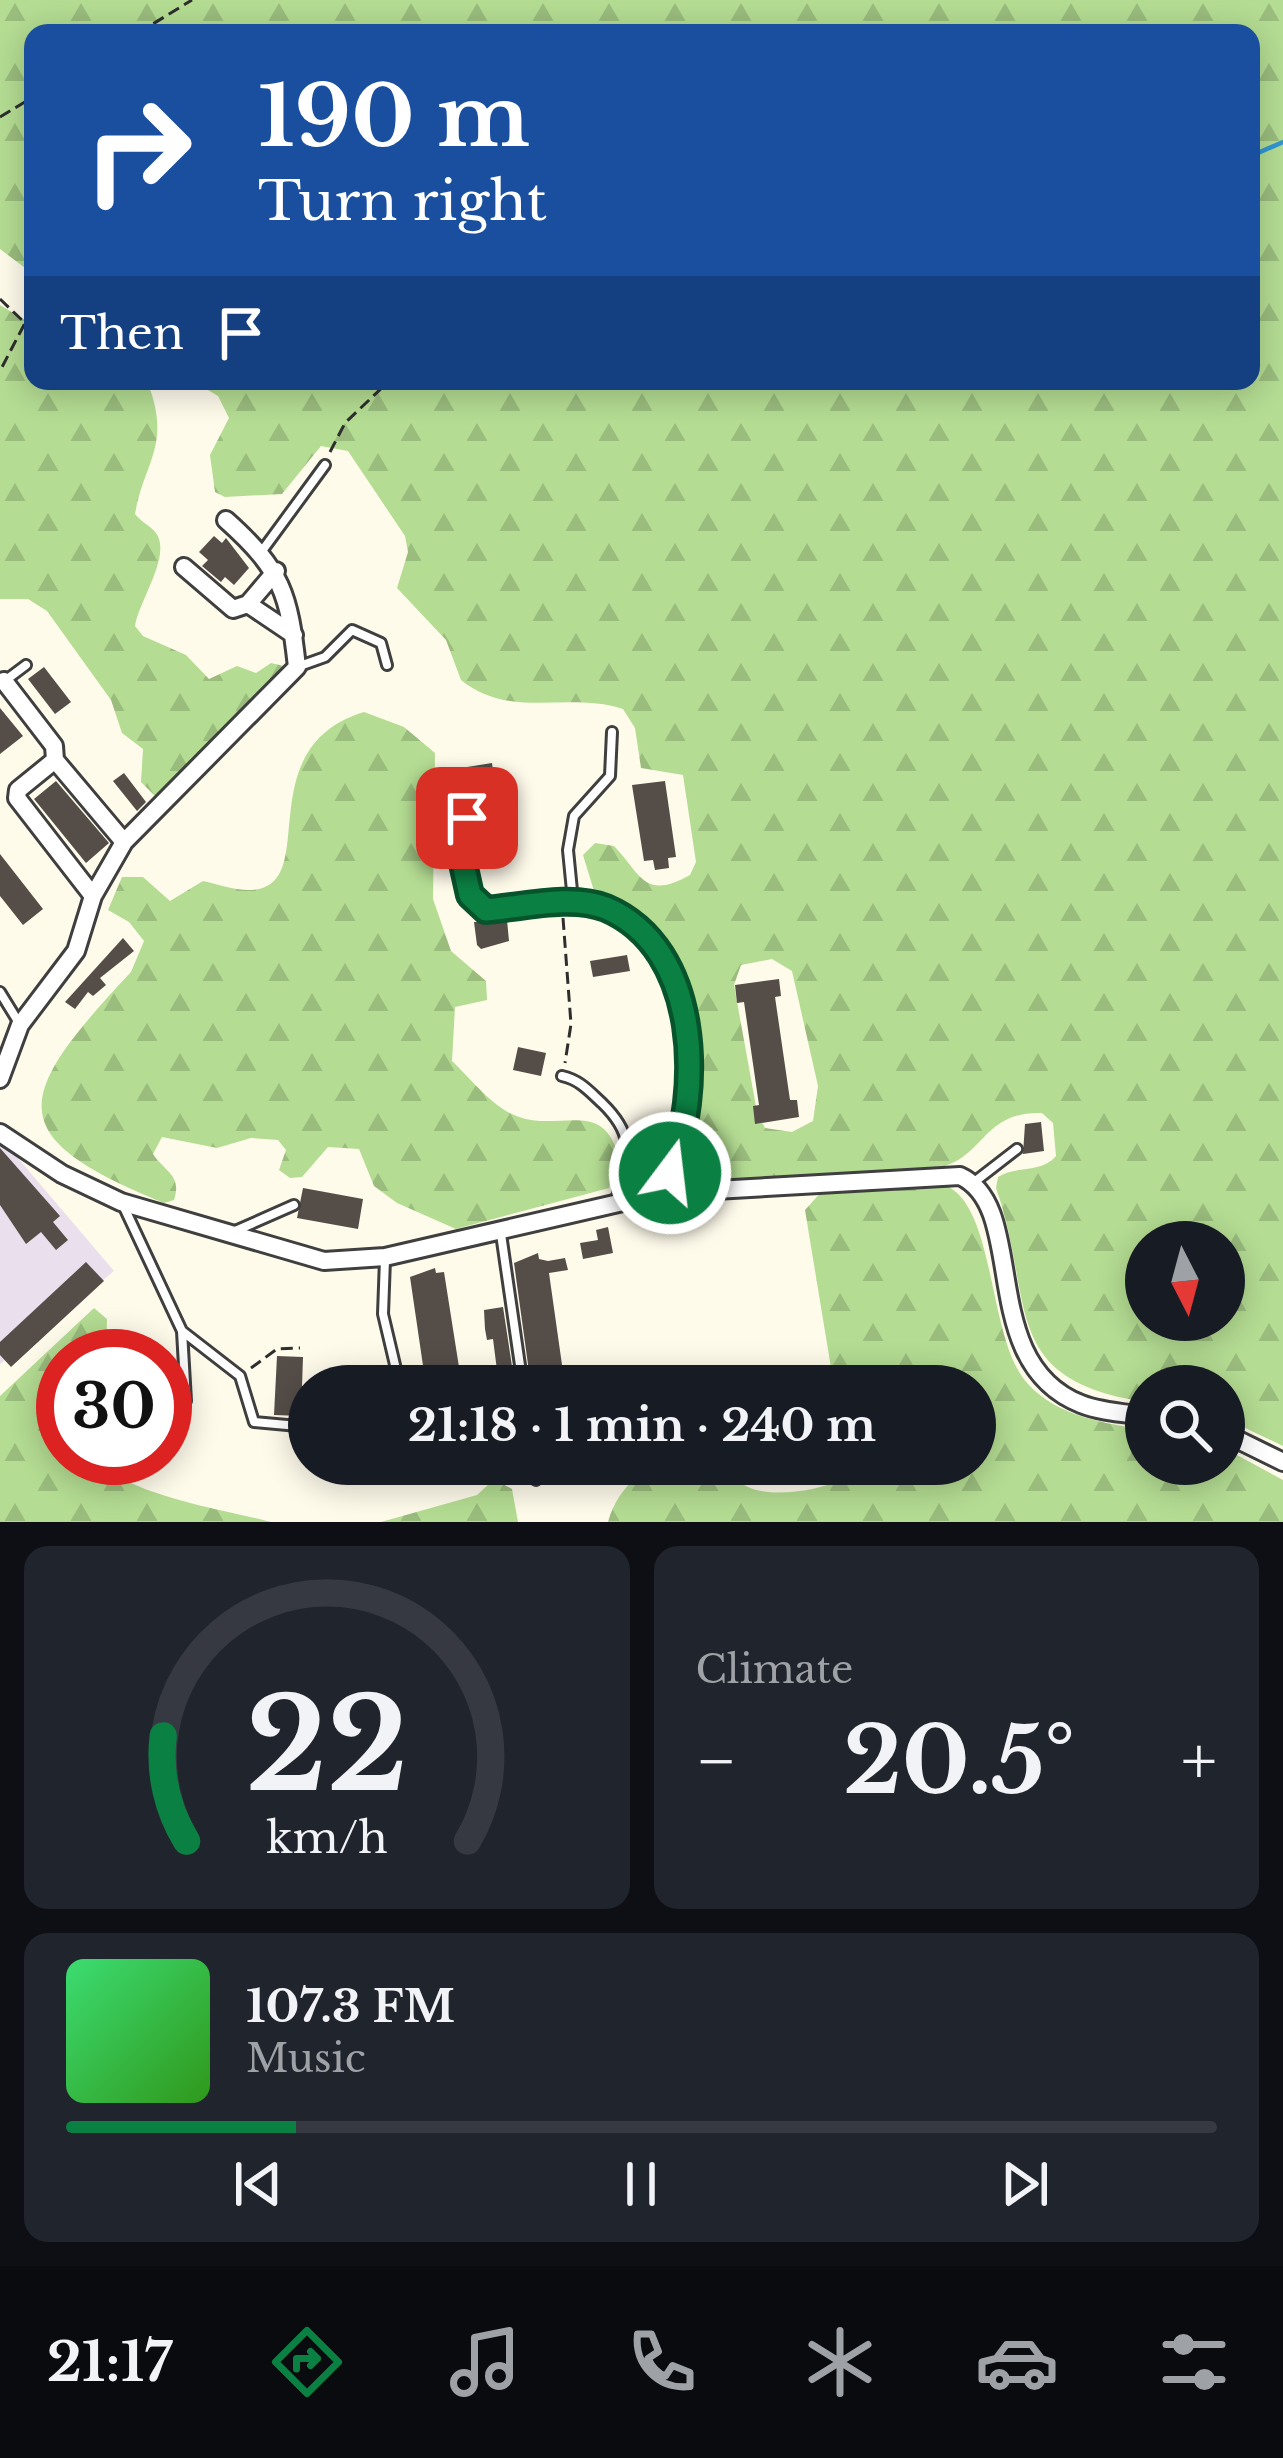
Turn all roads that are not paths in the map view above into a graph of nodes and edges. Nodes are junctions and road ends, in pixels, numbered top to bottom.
1 (325, 465) road end
2 (226, 520) dead end
3 (261, 552) junction
4 (184, 567) dead end
5 (276, 572) junction
6 (248, 604) junction
7 (294, 635) junction
8 (26, 664) dead end
9 (387, 665) dead end
10 (297, 667) junction
11 (2, 683) edge
12 (612, 732) dead end
13 (55, 760) junction
14 (499, 815) dead end
15 (124, 842) junction
16 (93, 896) junction
17 (574, 903) junction
18 (0, 992) edge
19 (20, 1025) junction
20 (562, 1076) road end
21 (0, 1079) edge
22 (0, 1133) edge
23 (1017, 1149) dead end
24 (973, 1183) junction
25 (662, 1193) junction
26 (122, 1202) junction
27 (616, 1202) junction
28 (294, 1205) dead end
29 (501, 1232) junction
30 (226, 1235) junction
31 (385, 1257) junction
32 (181, 1329) edge
33 (192, 1339) edge
34 (395, 1365) edge
35 (520, 1365) edge
36 (1125, 1412) edge
37 (288, 1425) edge
38 (1245, 1443) edge
39 (1283, 1462) edge

1 - 3 lane
2 - 3 street
3 - 5 street
4 - 6 street
5 - 6 street
5 - 7 street
6 - 7 street
7 - 10 street
8 - 11 lane
9 - 10 lane
10 - 15 street
11 - 13 street
12 - 17 lane
13 - 15 street
13 - 16 street
14 - 17 street
15 - 16 street
16 - 19 street
17 - 25 street
18 - 19 lane
19 - 21 street
20 - 27 lane
22 - 26 street
23 - 24 lane
24 - 25 street
24 - 36 street
25 - 27 street
26 - 30 street
26 - 32 lane
27 - 29 street
28 - 30 lane
29 - 31 street
29 - 35 lane
30 - 31 street
31 - 34 lane
33 - 37 lane
38 - 39 street

